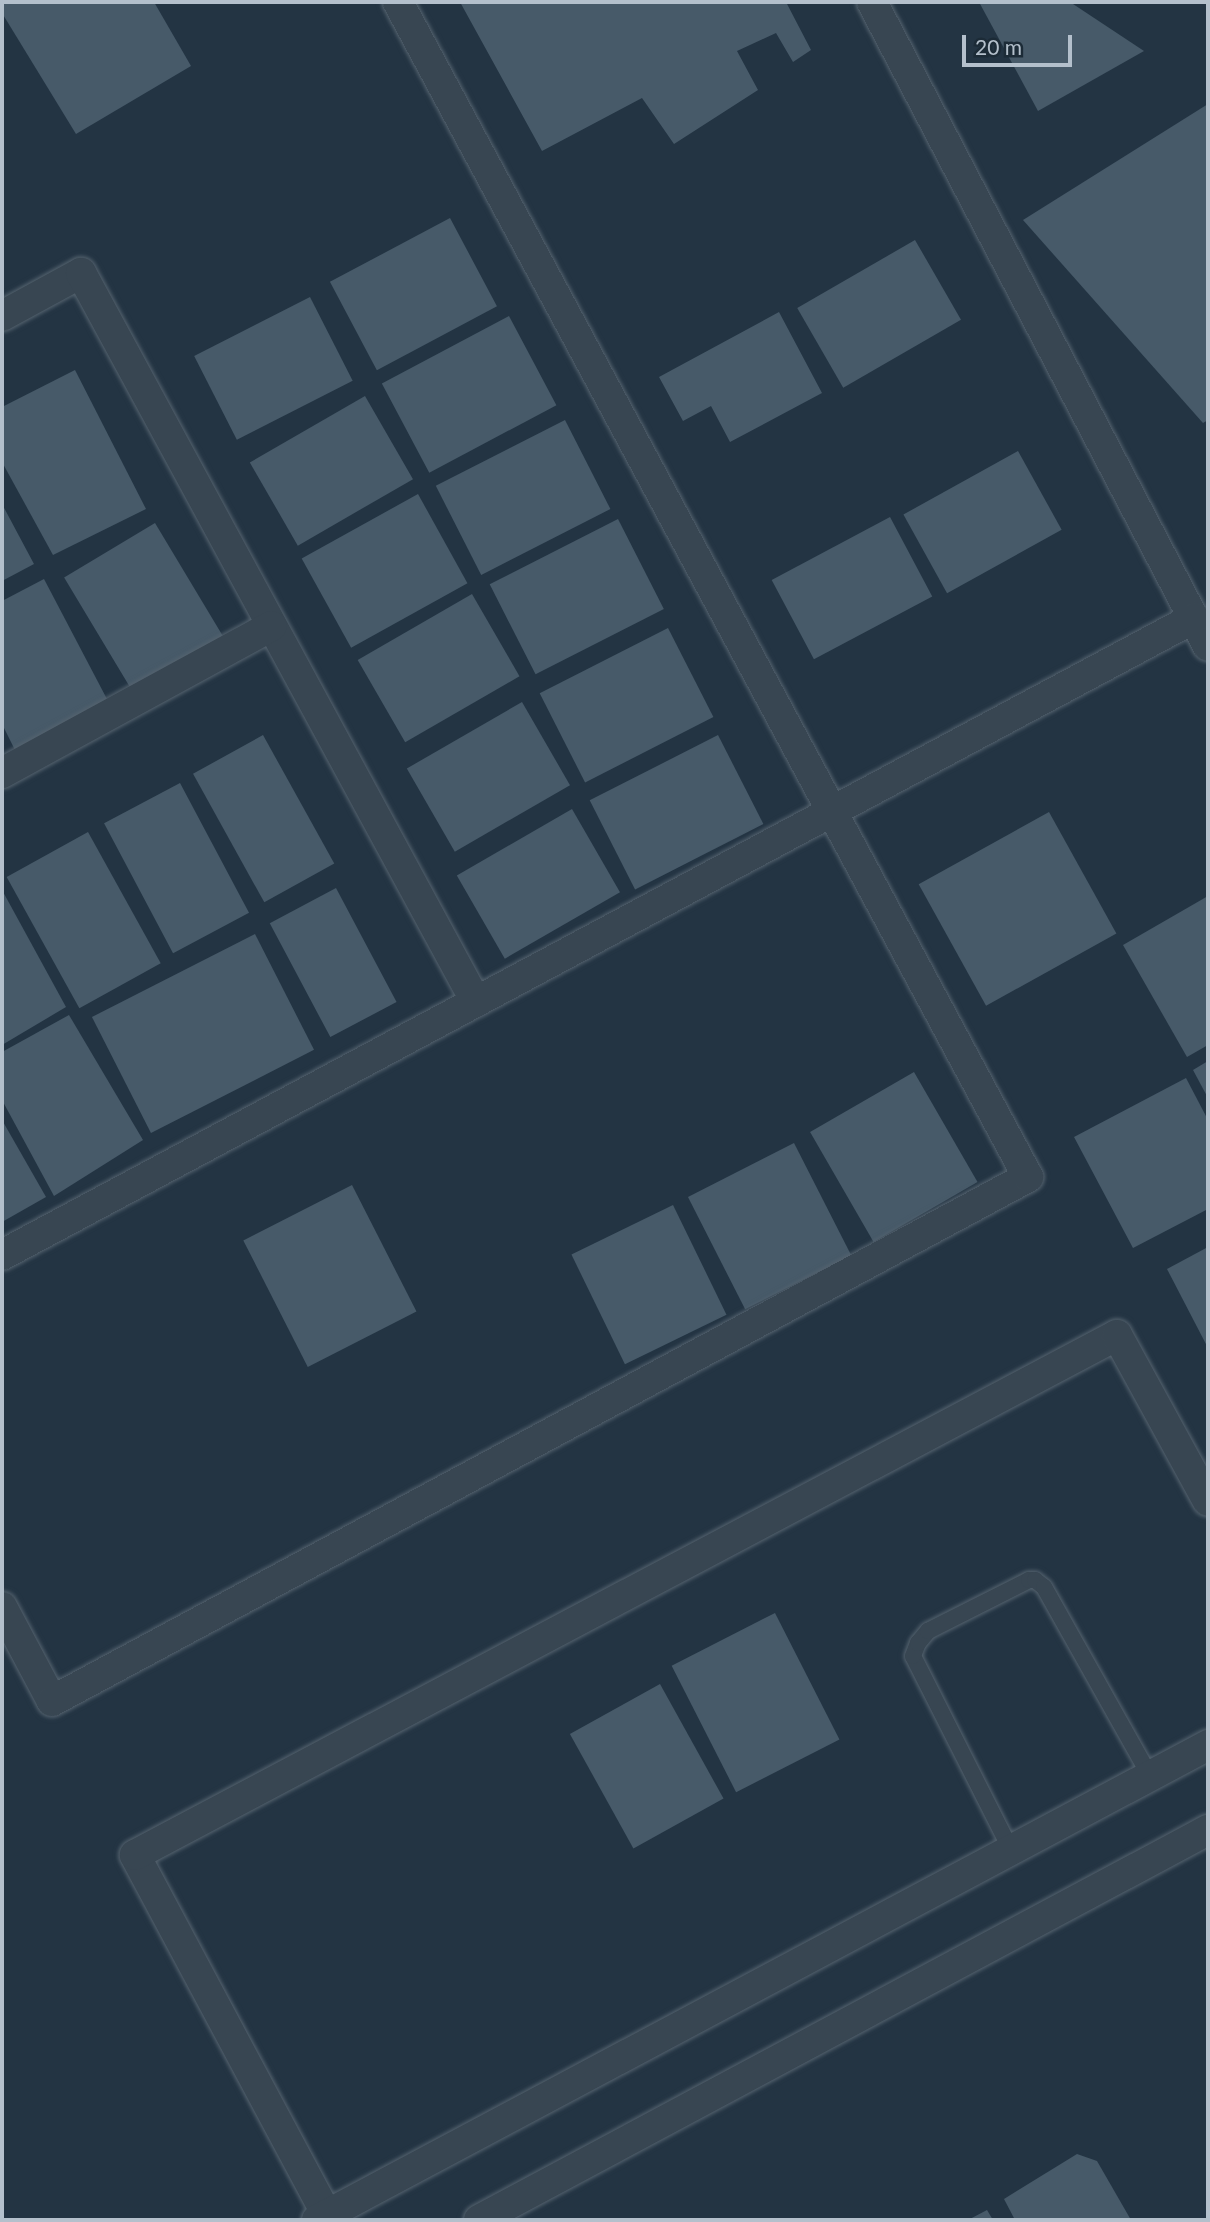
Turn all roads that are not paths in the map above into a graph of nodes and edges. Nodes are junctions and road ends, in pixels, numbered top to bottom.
1 (398, 2) edge
2 (872, 2) edge
3 (2, 316) edge
4 (1194, 618) junction
5 (272, 626) junction
6 (1208, 646) edge
7 (2, 774) edge
8 (832, 812) junction
9 (475, 1002) junction
10 (2, 1255) edge
11 (1208, 1501) edge
12 (2, 1607) edge
13 (1208, 1745) edge
14 (1150, 1776) junction
15 (1208, 1830) edge
16 (1011, 1850) junction
17 (322, 2218) edge
18 (479, 2220) edge

1 - 8 street
2 - 4 street
3 - 5 street
4 - 6 street
4 - 8 street
5 - 7 street
5 - 9 street
8 - 9 street
8 - 12 street
9 - 10 street
11 - 17 street
13 - 14 street
14 - 16 street
14 - 16 lane
15 - 18 street
16 - 17 street

